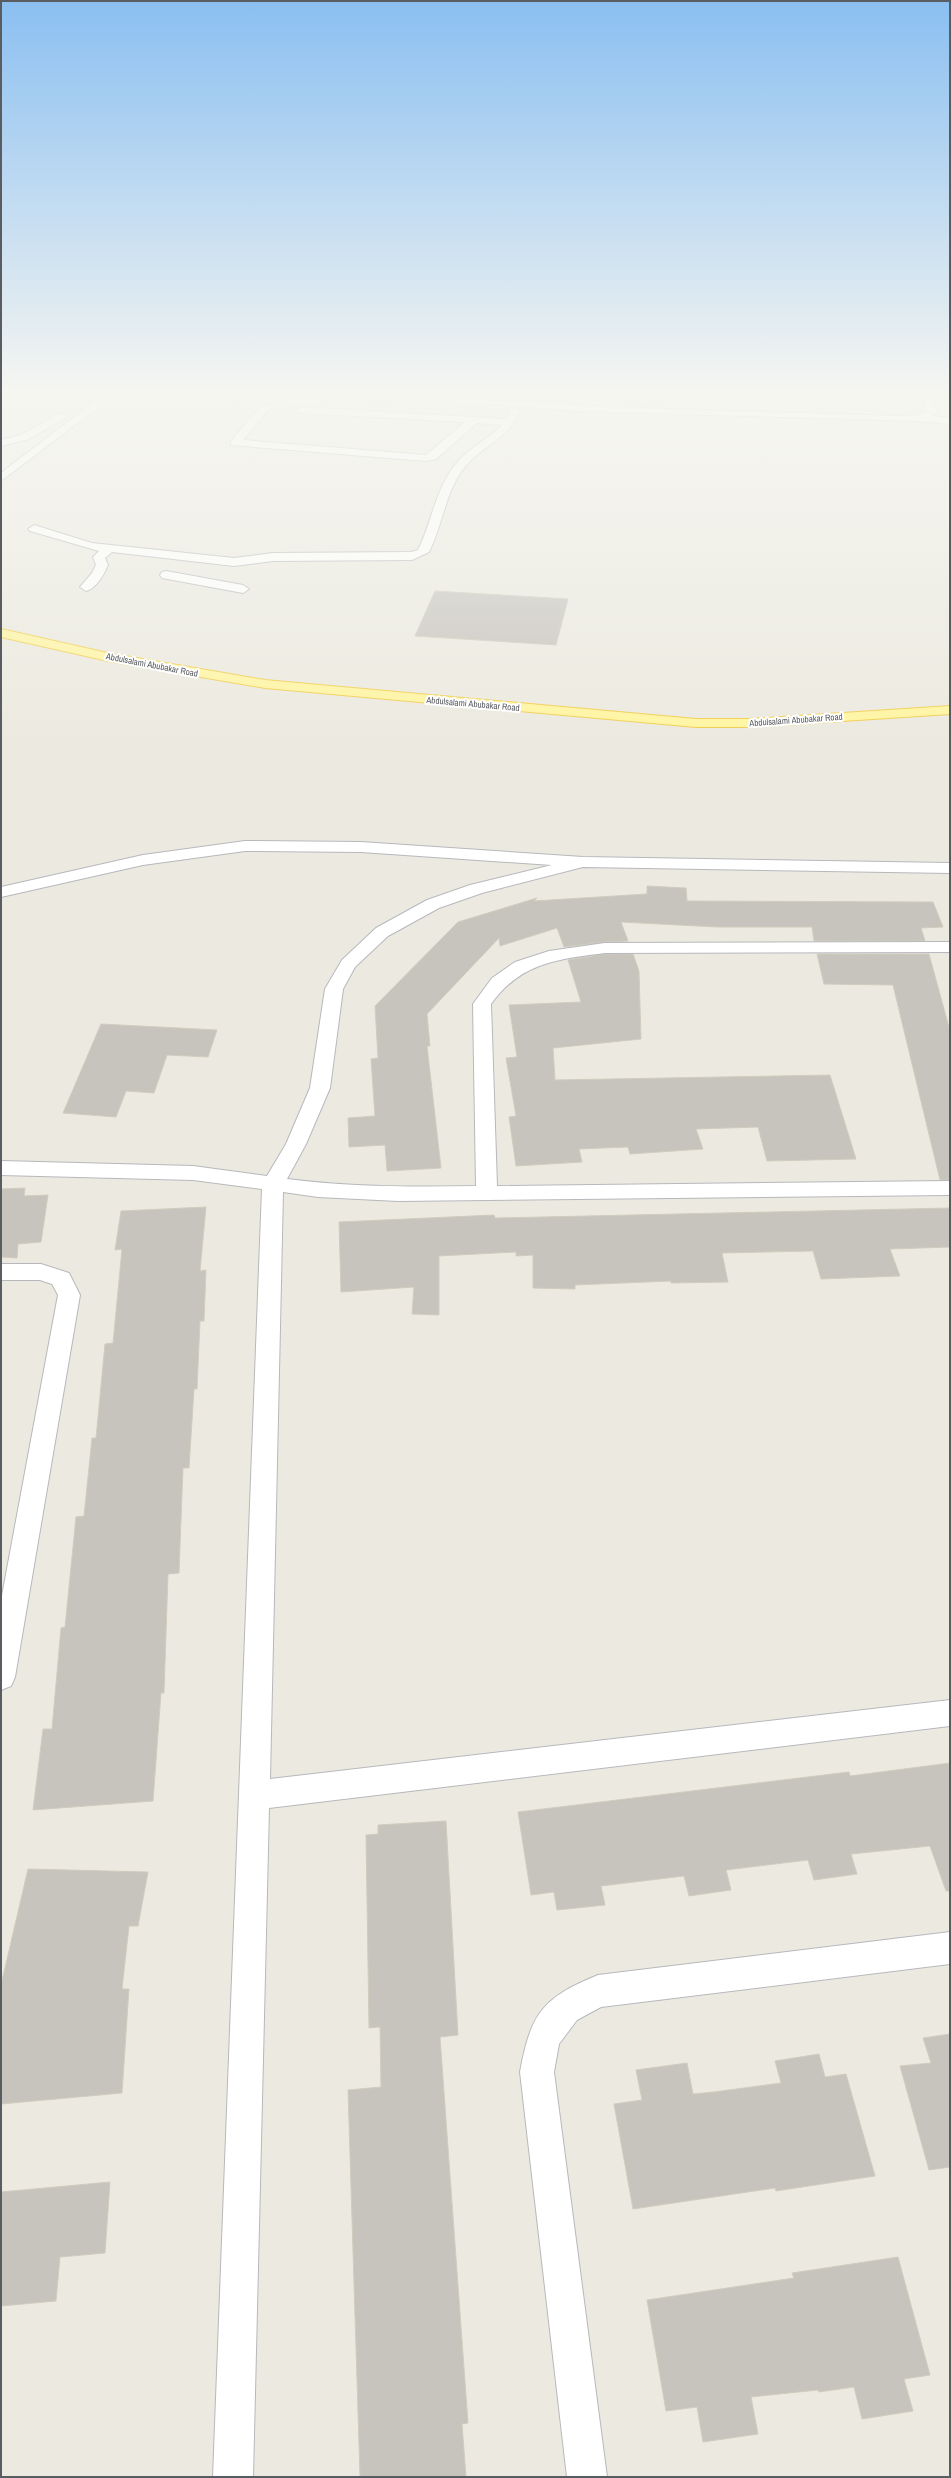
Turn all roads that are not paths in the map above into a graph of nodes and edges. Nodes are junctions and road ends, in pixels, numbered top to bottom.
1 (440, 510) edge
2 (34, 529) dead end
3 (109, 548) junction
4 (234, 562) junction
5 (166, 575) dead end
6 (206, 582) junction
7 (86, 587) dead end
8 (243, 589) dead end
9 (1, 633) edge
10 (950, 710) edge
11 (583, 862) junction
12 (950, 868) edge
13 (1, 892) edge
14 (950, 947) edge
15 (1, 1168) edge
16 (274, 1185) junction
17 (950, 1188) edge
18 (487, 1193) junction
19 (1, 1272) edge
20 (1, 1677) edge
21 (950, 1712) edge
22 (256, 1795) junction
23 (950, 1948) edge
24 (233, 2477) edge
25 (587, 2477) edge

1 - 4 street
2 - 3 street
3 - 4 street
3 - 7 street
4 - 6 street
5 - 6 street
6 - 8 street
9 - 10 main road, Abdulsalami Abubakar Road
11 - 12 street
11 - 13 street
11 - 16 street
14 - 18 street
15 - 16 street
16 - 18 street
16 - 22 street
17 - 18 street
19 - 20 street
21 - 22 street
22 - 24 street
23 - 25 street

